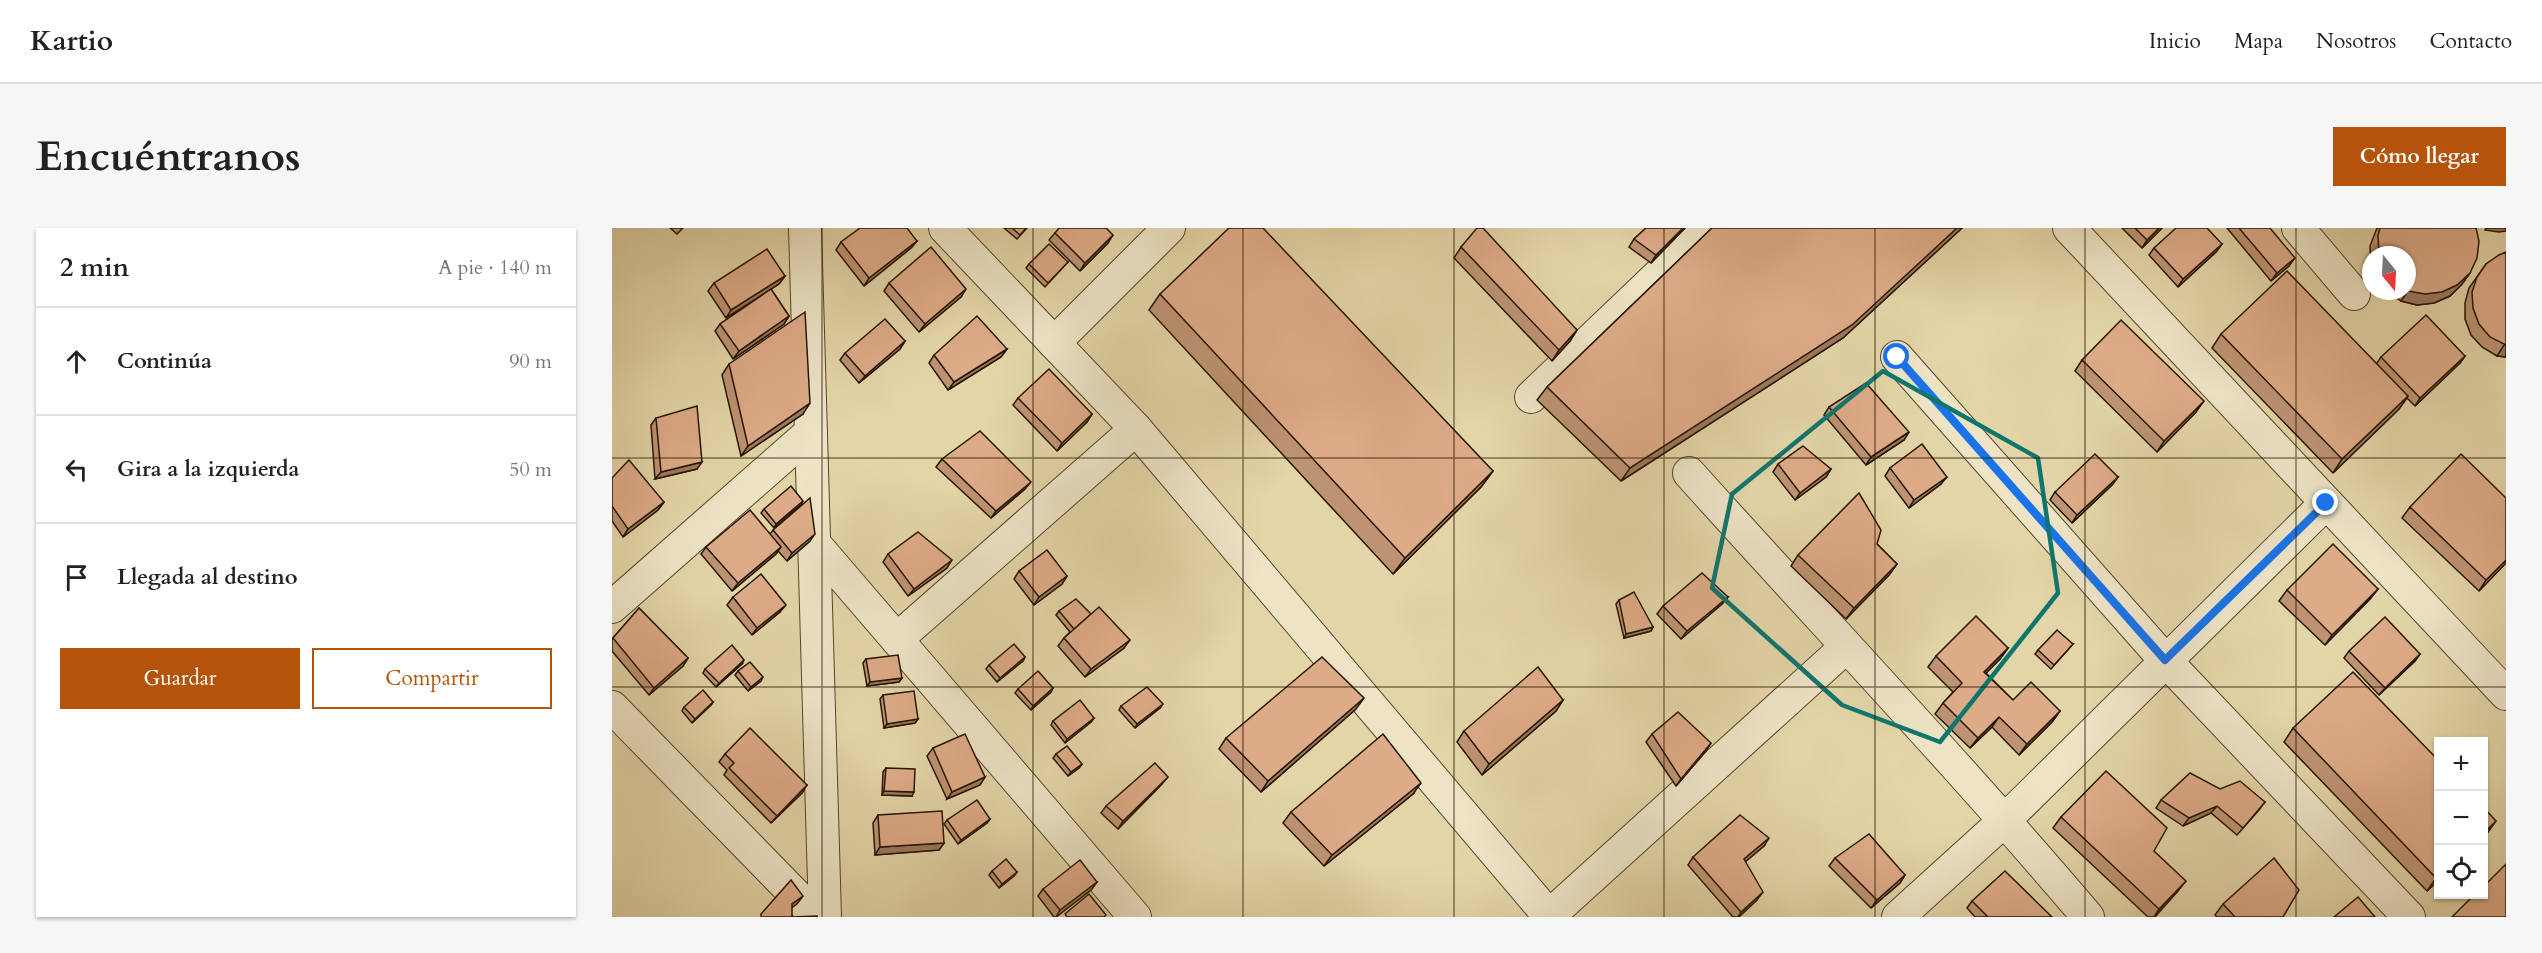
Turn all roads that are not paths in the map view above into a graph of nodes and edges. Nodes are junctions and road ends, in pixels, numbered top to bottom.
1 (806, 228) edge
2 (945, 228) edge
3 (1169, 228) edge
4 (1708, 228) edge
5 (2069, 228) edge
6 (2298, 228) edge
7 (2354, 294) dead end
8 (1054, 343) junction
9 (1897, 357) dead end
10 (1531, 397) dead end
11 (1136, 429) junction
12 (811, 432) junction
13 (1689, 473) dead end
14 (2326, 503) junction
15 (814, 543) junction
16 (612, 607) edge
17 (897, 639) junction
18 (1846, 647) junction
19 (2165, 660) junction
20 (2506, 694) edge
21 (612, 706) edge
22 (2006, 820) junction
23 (1550, 916) edge
24 (817, 917) edge
25 (825, 917) edge
26 (1135, 917) edge
27 (1898, 917) edge
28 (2088, 917) edge
29 (2409, 917) edge

1 - 12 street
2 - 8 street
3 - 8 street
4 - 10 street
5 - 14 street
6 - 7 street
8 - 11 street
9 - 19 street
11 - 17 street
11 - 23 street
12 - 15 street
12 - 16 street
13 - 18 street
14 - 19 street
14 - 20 street
15 - 17 street
15 - 25 street
17 - 26 street
18 - 22 street
18 - 23 street
19 - 22 street
19 - 29 street
21 - 24 street
22 - 27 street
22 - 28 street

